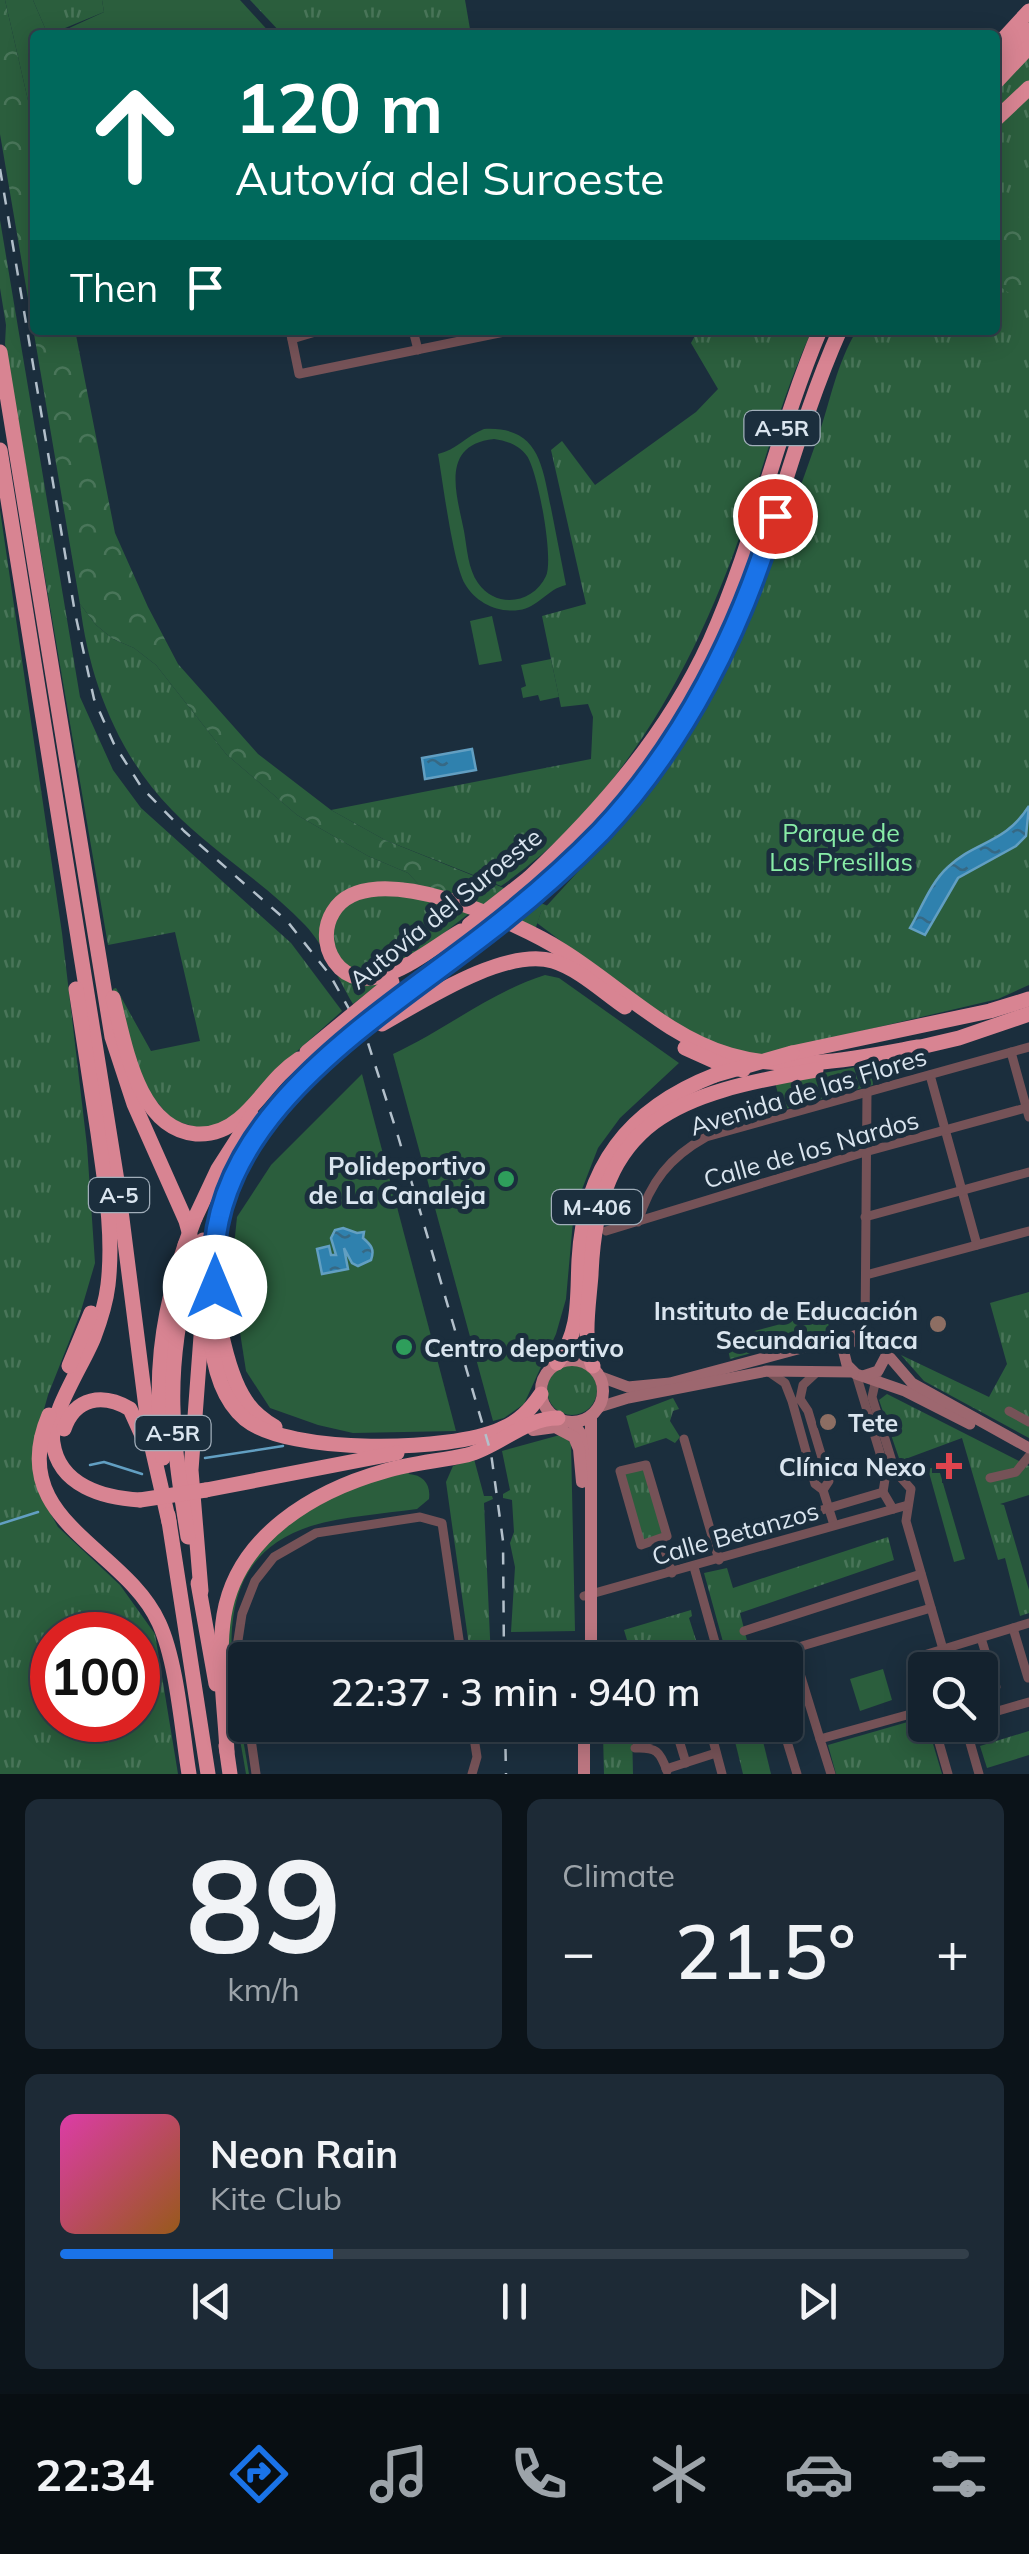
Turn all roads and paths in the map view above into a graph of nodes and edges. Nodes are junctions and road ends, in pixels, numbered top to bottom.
1 (1029, 11) edge
2 (1029, 30) edge
3 (1000, 43) edge
4 (1029, 47) edge
5 (1000, 59) edge
6 (1000, 78) edge
7 (1029, 88) edge
8 (1000, 115) edge
9 (291, 335) edge
10 (414, 335) edge
11 (489, 335) edge
12 (818, 335) edge
13 (839, 335) edge
14 (418, 350) junction
15 (0, 352) edge
16 (0, 450) edge
17 (42, 721) junction
18 (93, 924) junction
19 (465, 928) junction
20 (1029, 998) edge
21 (1029, 1014) edge
22 (918, 1047) junction
23 (1029, 1048) edge
24 (1011, 1052) junction
25 (305, 1061) junction
26 (796, 1073) junction
27 (930, 1075) junction
28 (868, 1091) junction
29 (1028, 1111) edge
30 (944, 1131) junction
31 (865, 1152) junction
32 (238, 1165) junction
33 (1029, 1172) edge
34 (962, 1191) junction
35 (866, 1217) junction
36 (110, 1222) junction
37 (638, 1222) junction
38 (606, 1231) dead end
39 (1029, 1231) edge
40 (977, 1245) junction
41 (195, 1274) junction
42 (866, 1275) junction
43 (860, 1335) junction
44 (887, 1354) junction
45 (557, 1363) junction
46 (597, 1371) junction
47 (767, 1371) junction
48 (817, 1372) junction
49 (865, 1375) junction
50 (75, 1378) junction
51 (890, 1386) junction
52 (541, 1394) junction
53 (106, 1400) junction
54 (874, 1402) junction
55 (798, 1410) junction
56 (1010, 1410) dead end
57 (595, 1412) junction
58 (565, 1420) junction
59 (1029, 1422) edge
60 (469, 1438) junction
61 (684, 1439) dead end
62 (316, 1444) junction
63 (493, 1444) junction
64 (1029, 1454) edge
65 (62, 1462) junction
66 (155, 1467) junction
67 (298, 1474) junction
68 (990, 1478) dead end
69 (900, 1479) junction
70 (582, 1484) junction
71 (885, 1487) junction
72 (908, 1505) junction
73 (828, 1508) junction
74 (891, 1508) junction
75 (906, 1521) junction
76 (169, 1522) junction
77 (834, 1525) junction
78 (661, 1538) junction
79 (714, 1541) junction
80 (676, 1553) dead end
81 (719, 1560) junction
82 (694, 1567) junction
83 (672, 1573) junction
84 (921, 1574) junction
85 (201, 1591) junction
86 (587, 1596) junction
87 (931, 1608) junction
88 (1029, 1624) edge
89 (1013, 1628) junction
90 (744, 1631) dead end
91 (981, 1638) junction
92 (238, 1642) edge
93 (459, 1642) edge
94 (588, 1642) edge
95 (715, 1642) edge
96 (803, 1646) edge
97 (943, 1649) junction
98 (934, 1652) edge
99 (944, 1652) edge
100 (985, 1652) edge
101 (1028, 1678) edge
102 (803, 1683) edge
103 (1029, 1702) edge
104 (998, 1711) edge
105 (908, 1715) edge
106 (820, 1739) junction
107 (251, 1742) edge
108 (475, 1742) edge
109 (584, 1742) edge
110 (592, 1742) edge
111 (679, 1742) edge
112 (713, 1742) edge
113 (787, 1742) edge
114 (939, 1742) edge
115 (969, 1742) edge
116 (634, 1748) dead end
117 (227, 1752) junction
118 (716, 1753) junction
119 (686, 1763) junction
120 (667, 1771) edge
121 (186, 1774) edge
122 (208, 1774) edge
123 (230, 1774) edge
124 (256, 1774) edge
125 (472, 1774) edge
126 (584, 1774) edge
127 (592, 1774) edge
128 (722, 1774) edge
129 (797, 1774) edge
130 (831, 1774) edge
131 (948, 1774) edge
132 (979, 1774) edge

1 - 3 highway
2 - 5 highway
4 - 6 highway
7 - 8 highway
9 - 14 street
10 - 14 street
11 - 14 street
12 - 19 highway, Autovía del Suroeste / A-5R, bridge
13 - 25 highway, Autovía del Suroeste / A-5R, bridge
15 - 18 highway, Autovía del Suroeste / A-5
16 - 17 highway, Autovía del Suroeste / A-5
17 - 36 highway
17 - 66 highway, Autovía del Suroeste / A-5
18 - 25 highway
18 - 41 highway, Autovía del Suroeste / A-5
19 - 22 highway
19 - 25 highway, Autovía del Suroeste / A-5R, bridge
20 - 45 highway, M-406, bridge
21 - 22 highway, M-406
22 - 26 highway, M-406
23 - 24 street, Avenida de las Flores
24 - 27 street, Avenida de las Flores
24 - 29 street
25 - 26 highway, bridge
25 - 32 highway, Autovía del Suroeste / A-5R
25 - 76 highway, Autovía del Suroeste / A-5R, bridge
26 - 46 highway, M-406
27 - 28 street, Avenida de las Flores
27 - 30 street
28 - 31 street
28 - 37 street, Avenida de las Flores
29 - 30 street, Calle de los Nardos
30 - 31 street, Calle de los Nardos
30 - 34 street
31 - 35 street
31 - 37 street, Calle de los Nardos
32 - 41 highway, Autovía del Suroeste / A-5R, bridge
32 - 62 highway
33 - 34 street
34 - 35 street
34 - 40 street
35 - 42 street
36 - 50 highway
36 - 121 highway
37 - 38 street, Calle de los Nardos
39 - 40 street
40 - 42 street
41 - 62 highway
41 - 85 highway, Autovía del Suroeste / A-5
41 - 85 highway, Autovía del Suroeste / A-5R
42 - 43 street
43 - 44 street
43 - 46 street
43 - 49 street
44 - 49 street
44 - 64 street
45 - 46 main road
45 - 52 main road
46 - 57 main road
47 - 48 street
47 - 55 street
47 - 57 street
48 - 49 street
48 - 55 street
49 - 51 street
49 - 54 street
49 - 71 street
50 - 53 highway
50 - 65 highway
51 - 54 street
51 - 64 street
52 - 58 main road
52 - 60 highway
53 - 65 highway
53 - 66 highway
54 - 69 street
55 - 73 street
56 - 59 street
57 - 58 main road
57 - 86 main road
58 - 63 highway
58 - 70 main road
60 - 62 highway
60 - 67 highway
61 - 79 street
63 - 67 highway
63 - 70 main road
63 - 117 highway
64 - 68 street
65 - 67 highway, bridge
66 - 76 highway, Autovía del Suroeste / A-5
69 - 71 street, Calle Betanzos
69 - 72 street
70 - 86 main road
71 - 73 street, Calle Betanzos
71 - 74 street
72 - 74 street, Calle Betanzos
72 - 75 street
73 - 77 street
73 - 79 street, Calle Betanzos
74 - 75 street
74 - 77 street, Calle Betanzos
75 - 84 street
76 - 122 highway, Autovía del Suroeste / A-5
77 - 81 street, Calle Betanzos
78 - 78 street
78 - 83 street
79 - 80 street, Calle Betanzos
79 - 81 street
81 - 82 street, Calle Betanzos
82 - 83 street, Calle Betanzos
82 - 95 street
83 - 86 street, Calle Betanzos
84 - 87 street
84 - 90 street
85 - 117 highway, Autovía del Suroeste / A-5
86 - 94 main road
87 - 96 street
87 - 97 street
88 - 89 street
89 - 91 street
89 - 101 street
91 - 97 street
91 - 100 street
92 - 93 street
97 - 98 street
97 - 99 street
102 - 106 street
103 - 104 street
105 - 106 street
106 - 130 street
107 - 124 street
108 - 125 street
109 - 126 main road
110 - 127 main road
111 - 119 street
112 - 118 street
113 - 129 street
114 - 131 street
115 - 132 street
116 - 120 street
117 - 123 highway, Autovía del Suroeste / A-5
118 - 119 street
118 - 128 street
119 - 120 street

